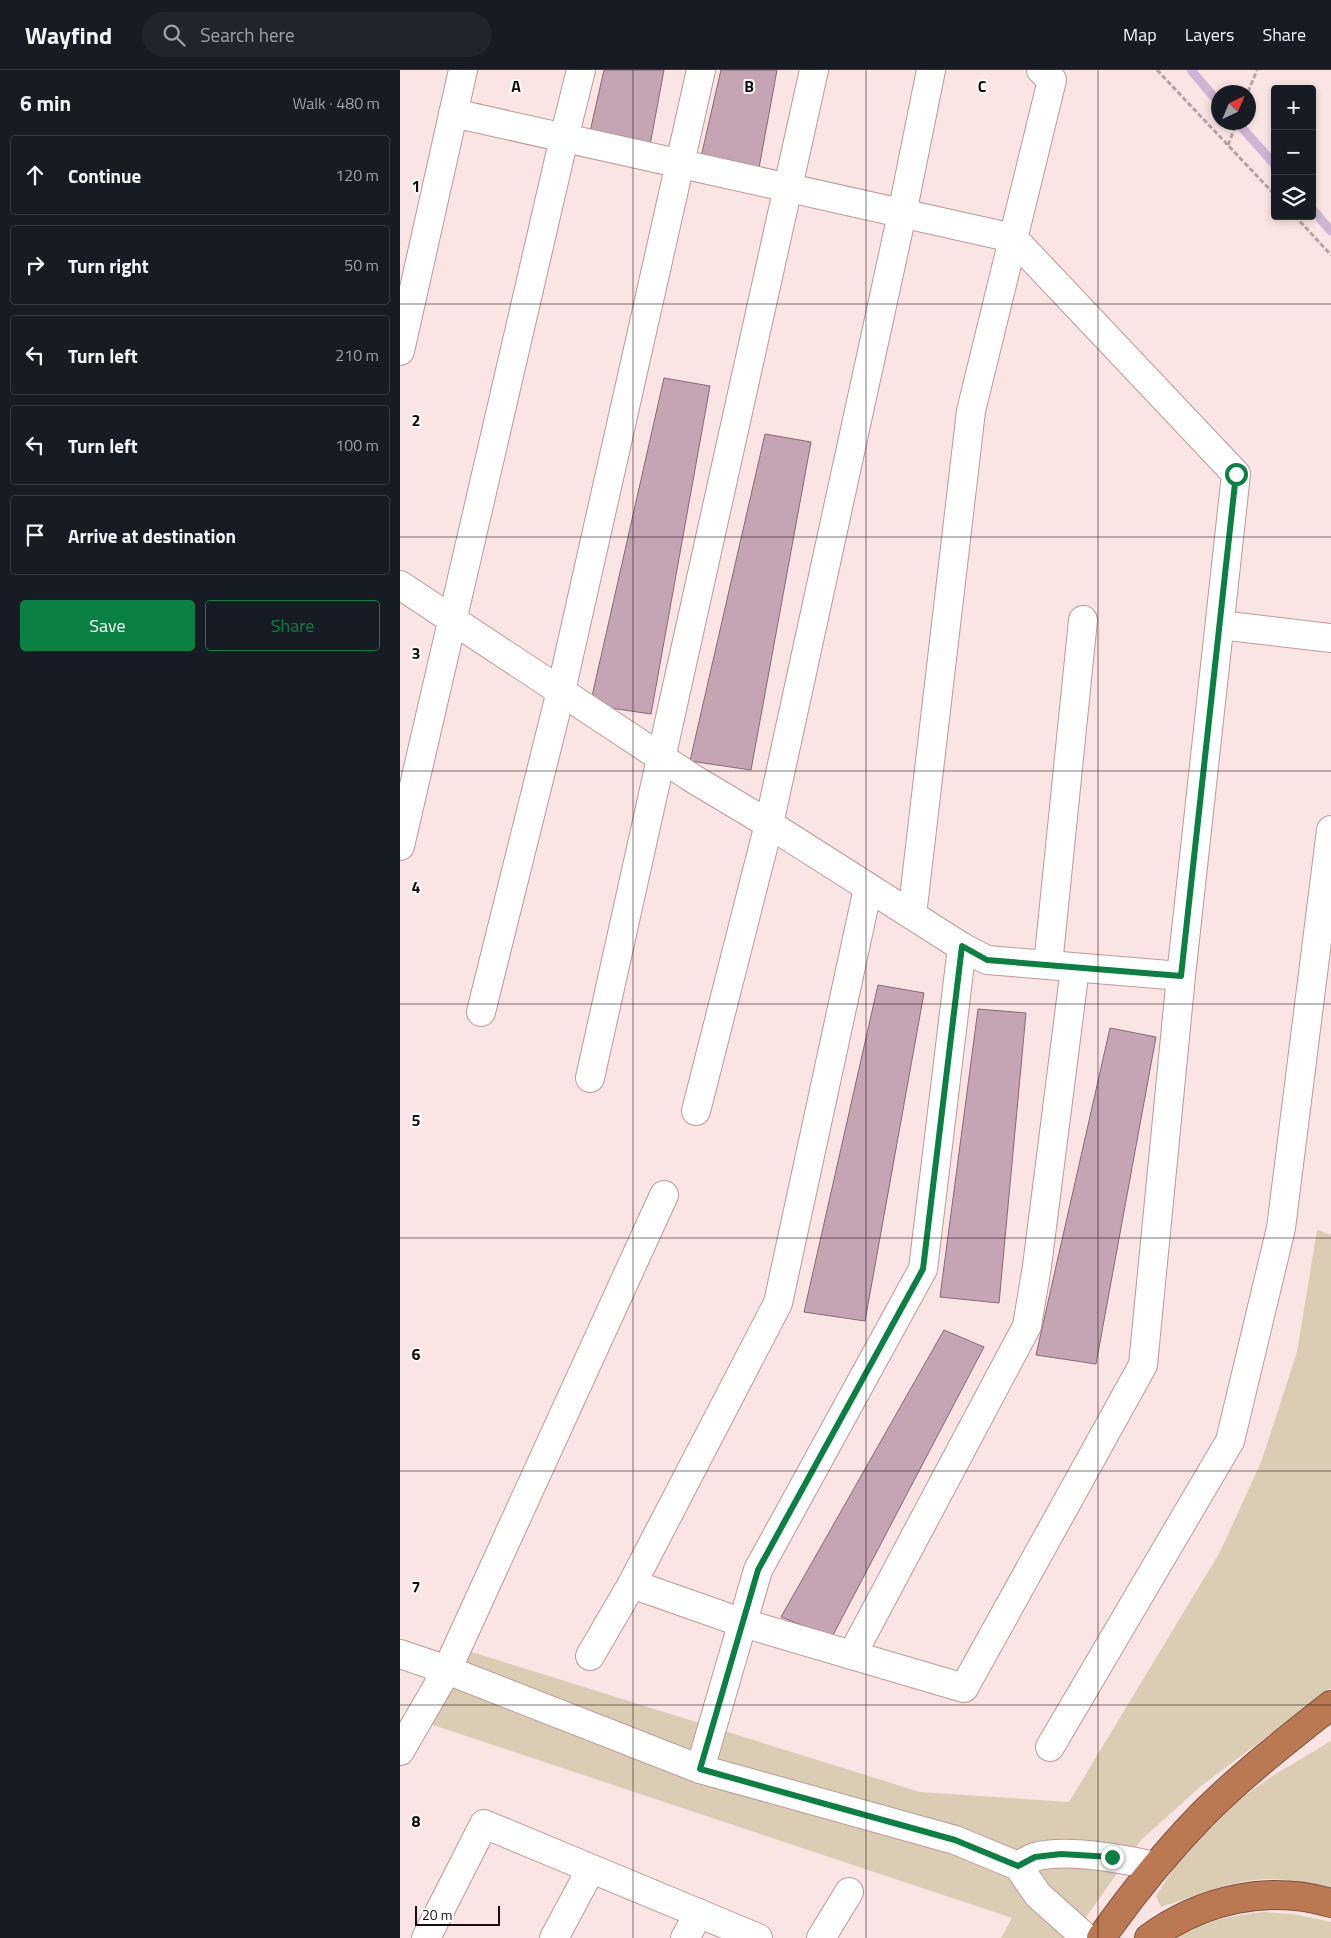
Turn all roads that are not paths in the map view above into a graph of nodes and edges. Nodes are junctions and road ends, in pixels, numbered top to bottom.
1 (463, 70) edge
2 (581, 70) edge
3 (701, 70) edge
4 (814, 70) edge
5 (930, 70) edge
6 (1041, 70) edge
7 (453, 113) junction
8 (564, 138) junction
9 (680, 164) junction
10 (787, 188) junction
11 (902, 214) junction
12 (1013, 238) junction
13 (400, 351) edge
14 (400, 585) edge
15 (452, 619) junction
16 (1084, 620) dead end
17 (1220, 625) junction
18 (1331, 638) edge
19 (561, 691) junction
20 (661, 757) junction
21 (768, 824) junction
22 (1331, 830) edge
23 (400, 846) edge
24 (868, 888) junction
25 (912, 915) junction
26 (962, 946) junction
27 (1048, 965) junction
28 (1075, 968) junction
29 (1181, 976) junction
30 (481, 1012) dead end
31 (590, 1078) dead end
32 (696, 1111) dead end
33 (664, 1195) dead end
34 (632, 1584) junction
35 (743, 1623) junction
36 (400, 1654) edge
37 (852, 1655) junction
38 (590, 1656) dead end
39 (447, 1670) junction
40 (1331, 1705) edge
41 (1050, 1747) dead end
42 (400, 1751) edge
43 (700, 1769) junction
44 (1018, 1866) junction
45 (1155, 1866) junction
46 (591, 1869) junction
47 (849, 1892) dead end
48 (1331, 1904) edge
49 (699, 1914) junction
50 (426, 1938) edge
51 (554, 1938) edge
52 (685, 1938) edge
53 (758, 1938) edge
54 (821, 1938) edge
55 (1086, 1938) edge
56 (1101, 1938) edge
57 (1149, 1938) edge

1 - 7 street
2 - 8 street
3 - 9 street
4 - 10 street
5 - 11 street
6 - 12 street
7 - 8 street
7 - 13 street
8 - 9 street
8 - 15 street
9 - 10 street
9 - 19 street
10 - 11 street
10 - 20 street
11 - 12 street
11 - 21 street
12 - 17 street
12 - 25 street
14 - 15 street
15 - 19 street
15 - 23 street
16 - 27 street
17 - 18 street
17 - 29 street
19 - 20 street
19 - 30 street
20 - 21 street
20 - 31 street
21 - 24 street
21 - 32 street
22 - 41 street
24 - 25 street
24 - 34 street
25 - 26 street
26 - 27 street
26 - 35 street
27 - 28 street
28 - 29 street
28 - 37 street
29 - 37 street
33 - 39 street
34 - 35 street
34 - 38 street
35 - 37 street
35 - 43 street
36 - 39 street
39 - 42 street
39 - 43 street
40 - 45 highway
43 - 44 street
44 - 45 street
44 - 55 street
45 - 56 highway
46 - 49 street
46 - 50 street
46 - 51 street
47 - 54 street
48 - 57 highway
49 - 52 street
49 - 53 street

